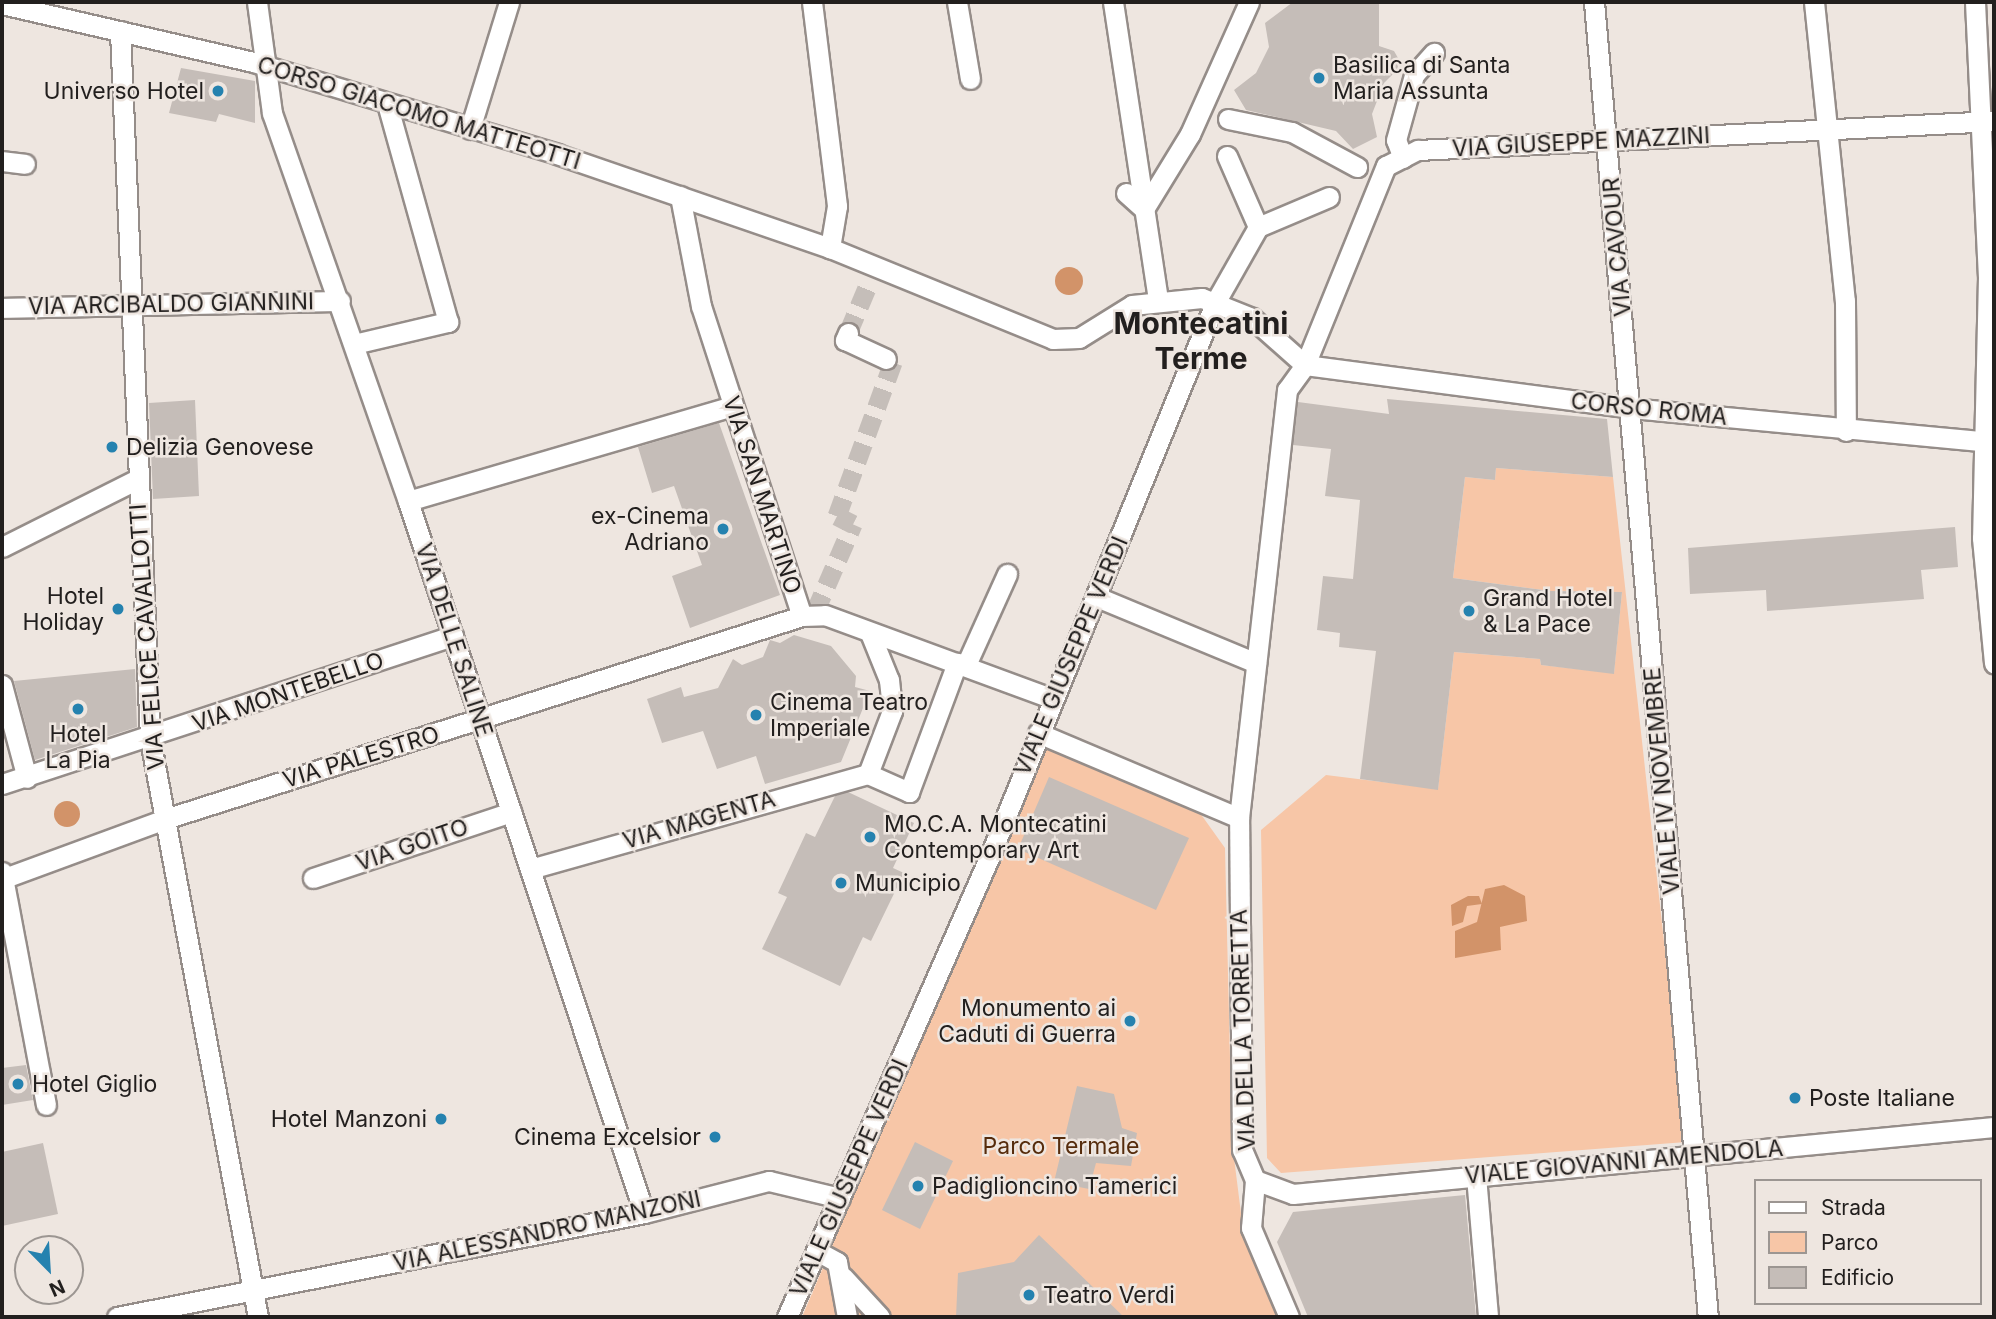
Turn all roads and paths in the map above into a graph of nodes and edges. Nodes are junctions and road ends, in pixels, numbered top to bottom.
1 (257, 2) edge
2 (509, 2) edge
3 (812, 2) edge
4 (957, 2) edge
5 (1113, 2) edge
6 (1249, 2) edge
7 (1594, 2) edge
8 (1814, 2) edge
9 (1975, 2) edge
10 (2, 4) edge
11 (120, 31) junction
12 (1434, 53) dead end
13 (270, 67) junction
14 (970, 79) dead end
15 (387, 103) junction
16 (1228, 119) dead end
17 (1987, 121) edge
18 (1829, 129) junction
19 (470, 130) junction
20 (1608, 140) junction
21 (1394, 146) junction
22 (1227, 156) dead end
23 (2, 161) edge
24 (25, 164) dead end
25 (1357, 167) dead end
26 (1126, 194) dead end
27 (680, 196) junction
28 (1329, 197) dead end
29 (1144, 209) junction
30 (1258, 227) junction
31 (830, 248) junction
32 (1157, 298) junction
33 (132, 301) junction
34 (340, 301) junction
35 (1216, 301) junction
36 (2, 308) edge
37 (848, 333) dead end
38 (354, 344) junction
39 (886, 359) dead end
40 (1305, 365) junction
41 (732, 406) junction
42 (1631, 408) junction
43 (1846, 431) junction
44 (1990, 441) edge
45 (136, 480) junction
46 (408, 501) junction
47 (2, 547) edge
48 (1007, 574) dead end
49 (1097, 597) junction
50 (802, 616) junction
51 (870, 633) junction
52 (453, 636) junction
53 (1256, 663) junction
54 (1994, 663) edge
55 (962, 664) junction
56 (2, 685) edge
57 (1052, 699) junction
58 (480, 720) junction
59 (1038, 733) junction
60 (150, 739) junction
61 (868, 774) junction
62 (27, 778) junction
63 (2, 784) edge
64 (511, 812) junction
65 (1239, 818) junction
66 (165, 819) junction
67 (530, 869) junction
68 (2, 872) edge
69 (313, 878) dead end
70 (2, 879) edge
71 (46, 1105) dead end
72 (1994, 1127) edge
73 (1693, 1155) junction
74 (1476, 1176) junction
75 (1255, 1180) junction
76 (840, 1198) junction
77 (644, 1213) junction
78 (817, 1251) junction
79 (844, 1277) junction
80 (253, 1292) junction
81 (117, 1317) edge
82 (258, 1317) edge
83 (788, 1317) edge
84 (846, 1317) edge
85 (880, 1317) edge
86 (1289, 1317) edge
87 (1488, 1317) edge
88 (1707, 1317) edge

1 - 13 street, VIA DELLE SALINE
2 - 19 street
3 - 31 street
4 - 14 street
5 - 29 street
6 - 29 street
7 - 20 street, VIA CAVOUR
8 - 18 street
9 - 17 street
10 - 11 street, CORSO GIACOMO MATTEOTTI
11 - 13 street, CORSO GIACOMO MATTEOTTI
11 - 33 street, VIA FELICE CAVALLOTTI
12 - 21 street
13 - 15 street, CORSO GIACOMO MATTEOTTI
13 - 34 street, VIA DELLE SALINE
15 - 19 street, CORSO GIACOMO MATTEOTTI
15 - 38 street
16 - 25 street
17 - 18 street, VIA GIUSEPPE MAZZINI
17 - 44 street
18 - 20 street, VIA GIUSEPPE MAZZINI
18 - 43 street
19 - 27 street, CORSO GIACOMO MATTEOTTI
20 - 21 street, VIA GIUSEPPE MAZZINI
20 - 42 street, VIA CAVOUR
21 - 40 street, VIA GIUSEPPE MAZZINI
22 - 30 street
23 - 24 street
26 - 29 street
27 - 31 street, CORSO GIACOMO MATTEOTTI
27 - 41 street, VIA SAN MARTINO
28 - 30 street
29 - 32 street
30 - 35 street, VIALE GIUSEPPE VERDI
31 - 32 street, CORSO GIACOMO MATTEOTTI
32 - 35 street
33 - 34 street, VIA ARCIBALDO GIANNINI
33 - 36 street, VIA ARCIBALDO GIANNINI
33 - 45 street, VIA FELICE CAVALLOTTI
34 - 38 street, VIA DELLE SALINE
35 - 40 street
35 - 49 street, VIALE GIUSEPPE VERDI
37 - 39 street
38 - 46 street, VIA DELLE SALINE
40 - 42 street, CORSO ROMA
40 - 53 street, VIA DELLA TORRETTA
41 - 46 street
41 - 50 street, VIA SAN MARTINO
42 - 43 street, CORSO ROMA
42 - 73 street, VIALE IV NOVEMBRE
43 - 44 street, CORSO ROMA
44 - 54 street
45 - 47 street
45 - 60 street, VIA FELICE CAVALLOTTI
46 - 52 street, VIA DELLE SALINE
48 - 55 street
49 - 53 street
49 - 57 street, VIALE GIUSEPPE VERDI
50 - 51 street, VIA SAN MARTINO
50 - 58 street, VIA PALESTRO
51 - 55 street, VIA SAN MARTINO
51 - 61 street
52 - 58 street, VIA DELLE SALINE
52 - 60 street, VIA MONTEBELLO
53 - 65 street, VIA DELLA TORRETTA
55 - 57 street, VIA SAN MARTINO
55 - 61 street
56 - 62 street
57 - 59 street, VIALE GIUSEPPE VERDI
58 - 64 street, VIA DELLE SALINE
58 - 66 street, VIA PALESTRO
59 - 65 street
59 - 76 street, VIALE GIUSEPPE VERDI
60 - 62 street, VIA MONTEBELLO
60 - 66 street, VIA FELICE CAVALLOTTI
61 - 67 street, VIA MAGENTA
62 - 63 street, VIA MONTEBELLO
64 - 67 street, VIA DELLE SALINE
64 - 69 street, VIA GOITO
65 - 75 street, VIA DELLA TORRETTA
66 - 70 street, VIA PALESTRO
66 - 80 street, VIA FELICE CAVALLOTTI
67 - 77 street, VIA DELLE SALINE
68 - 70 street
70 - 71 street
72 - 73 street, VIALE GIOVANNI AMENDOLA
73 - 74 street, VIALE GIOVANNI AMENDOLA
73 - 88 street, VIALE IV NOVEMBRE
74 - 75 street, VIALE GIOVANNI AMENDOLA
74 - 87 street
75 - 86 street, VIA DELLA TORRETTA
76 - 77 street, VIA ALESSANDRO MANZONI
76 - 78 street, VIALE GIUSEPPE VERDI
77 - 80 street, VIA ALESSANDRO MANZONI
78 - 79 street
78 - 83 street, VIALE GIUSEPPE VERDI
79 - 84 street
79 - 85 street
80 - 81 street, VIA ALESSANDRO MANZONI
80 - 82 street, VIA FELICE CAVALLOTTI

